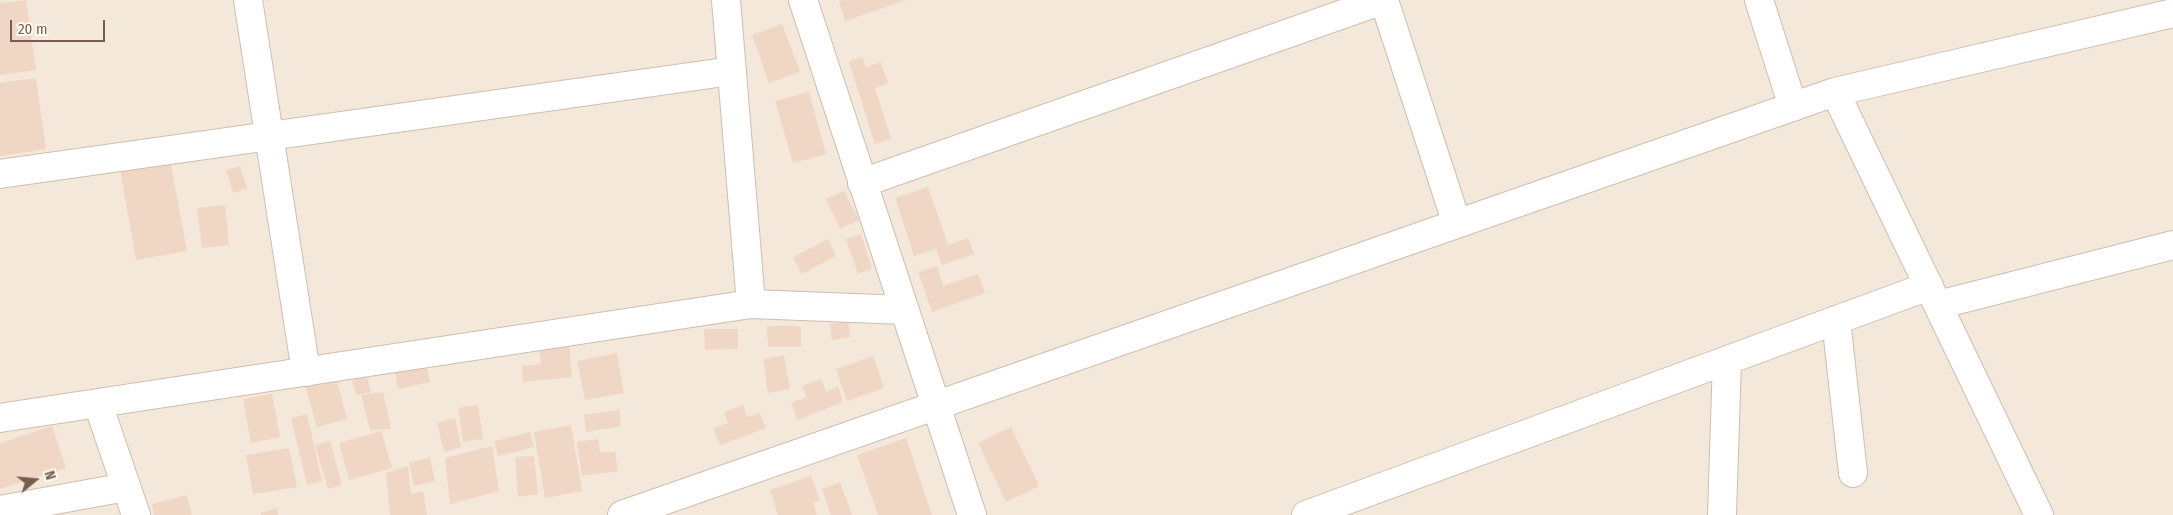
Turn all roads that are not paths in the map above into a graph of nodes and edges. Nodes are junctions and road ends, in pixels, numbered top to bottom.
1 (248, 0) edge
2 (726, 0) edge
3 (802, 0) edge
4 (1383, 0) edge
5 (1759, 0) edge
6 (2173, 13) edge
7 (732, 71) junction
8 (1835, 92) junction
9 (1793, 108) junction
10 (269, 136) junction
11 (0, 174) edge
12 (862, 183) junction
13 (1457, 224) junction
14 (2173, 245) edge
15 (1933, 295) junction
16 (751, 304) junction
17 (904, 310) junction
18 (1836, 320) junction
19 (1727, 360) junction
20 (306, 372) junction
21 (98, 404) junction
22 (936, 406) junction
23 (0, 418) edge
24 (1853, 473) dead end
25 (126, 487) junction
26 (0, 510) edge
27 (136, 515) edge
28 (622, 515) edge
29 (972, 515) edge
30 (1306, 515) edge
31 (1722, 515) edge
32 (2039, 515) edge

1 - 10 street
2 - 7 street
3 - 12 street
4 - 12 street
4 - 13 street
5 - 9 street
6 - 8 street
7 - 10 street
7 - 16 street
8 - 9 street
8 - 15 street
9 - 13 street
10 - 11 street
10 - 20 street
12 - 17 street
13 - 22 street
14 - 15 street
15 - 18 street
15 - 32 street
16 - 17 street
16 - 20 street
17 - 22 street
18 - 19 street
18 - 24 street
19 - 30 street
19 - 31 street
20 - 21 street
21 - 23 street
21 - 25 street
22 - 28 street
22 - 29 street
25 - 26 street
25 - 27 street

